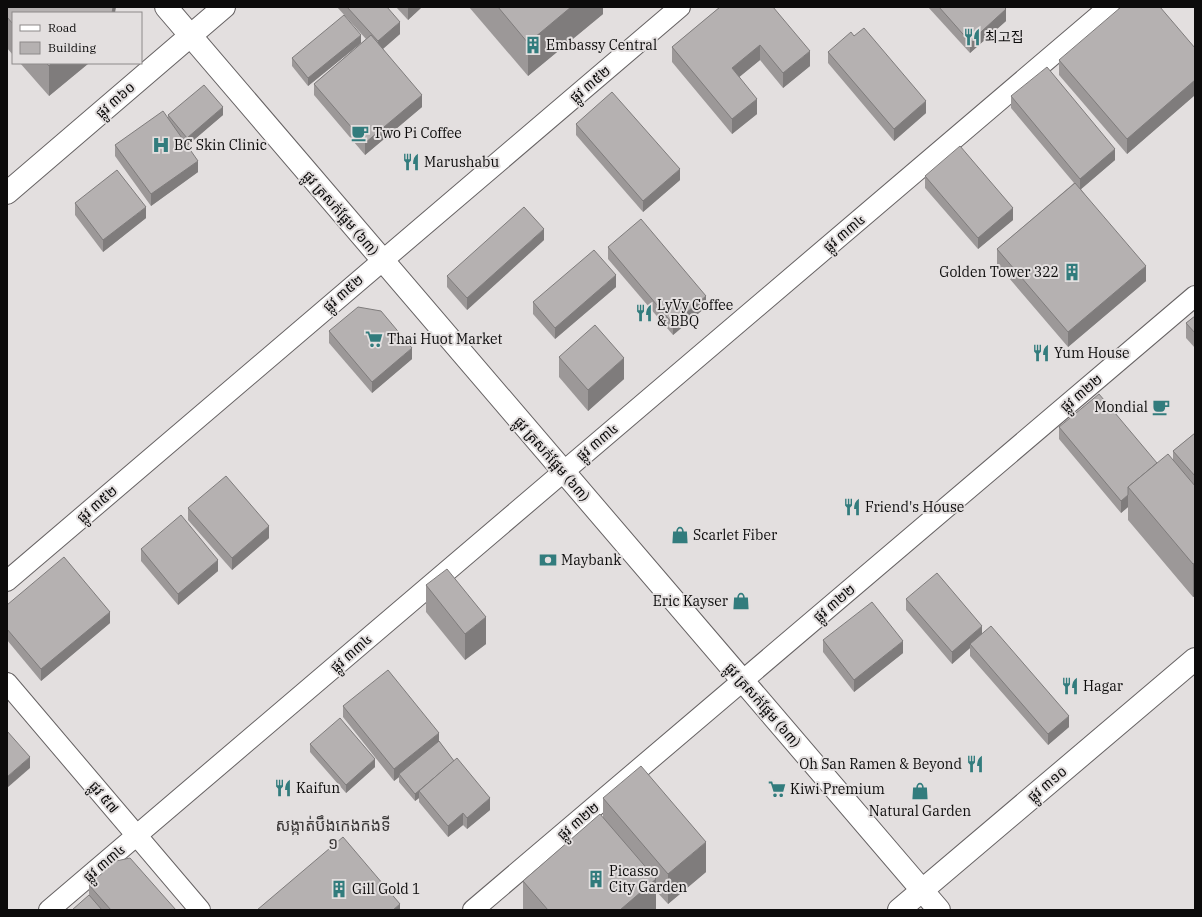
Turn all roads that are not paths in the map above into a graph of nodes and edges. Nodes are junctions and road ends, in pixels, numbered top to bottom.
1 (166, 7) edge
2 (224, 7) edge
3 (680, 7) edge
4 (1109, 7) edge
5 (190, 36) junction
6 (7, 193) edge
7 (382, 260) junction
8 (1195, 296) edge
9 (563, 471) junction
10 (7, 581) edge
11 (1195, 659) edge
12 (742, 681) junction
13 (7, 683) edge
14 (137, 835) junction
15 (922, 890) junction
16 (49, 910) edge
17 (200, 910) edge
18 (473, 910) edge
19 (898, 910) edge
20 (939, 910) edge

1 - 5 street, ផ្លូវ ត្រសក់ផ្អែម (៦៣)
2 - 5 street, ផ្លូវ ៣៦០
3 - 7 street, ផ្លូវ ៣៥២
4 - 9 street, ផ្លូវ ៣៣៤
5 - 6 street, ផ្លូវ ៣៦០
5 - 7 street, ផ្លូវ ត្រសក់ផ្អែម (៦៣)
7 - 9 street, ផ្លូវ ត្រសក់ផ្អែម (៦៣)
7 - 10 street, ផ្លូវ ៣៥២
8 - 12 street, ផ្លូវ ៣២២
9 - 12 street, ផ្លូវ ត្រសក់ផ្អែម (៦៣)
9 - 14 street, ផ្លូវ ៣៣៤
11 - 15 street, ផ្លូវ ៣១០
12 - 15 street, ផ្លូវ ត្រសក់ផ្អែម (៦៣)
12 - 18 street, ផ្លូវ ៣២២
13 - 14 street, ផ្លូវ ៥៧
14 - 16 street, ផ្លូវ ៣៣៤
14 - 17 street, ផ្លូវ ៥៧
15 - 19 street, ផ្លូវ ៣១០
15 - 20 street, ផ្លូវ ត្រសក់ផ្អែម (៦៣)

